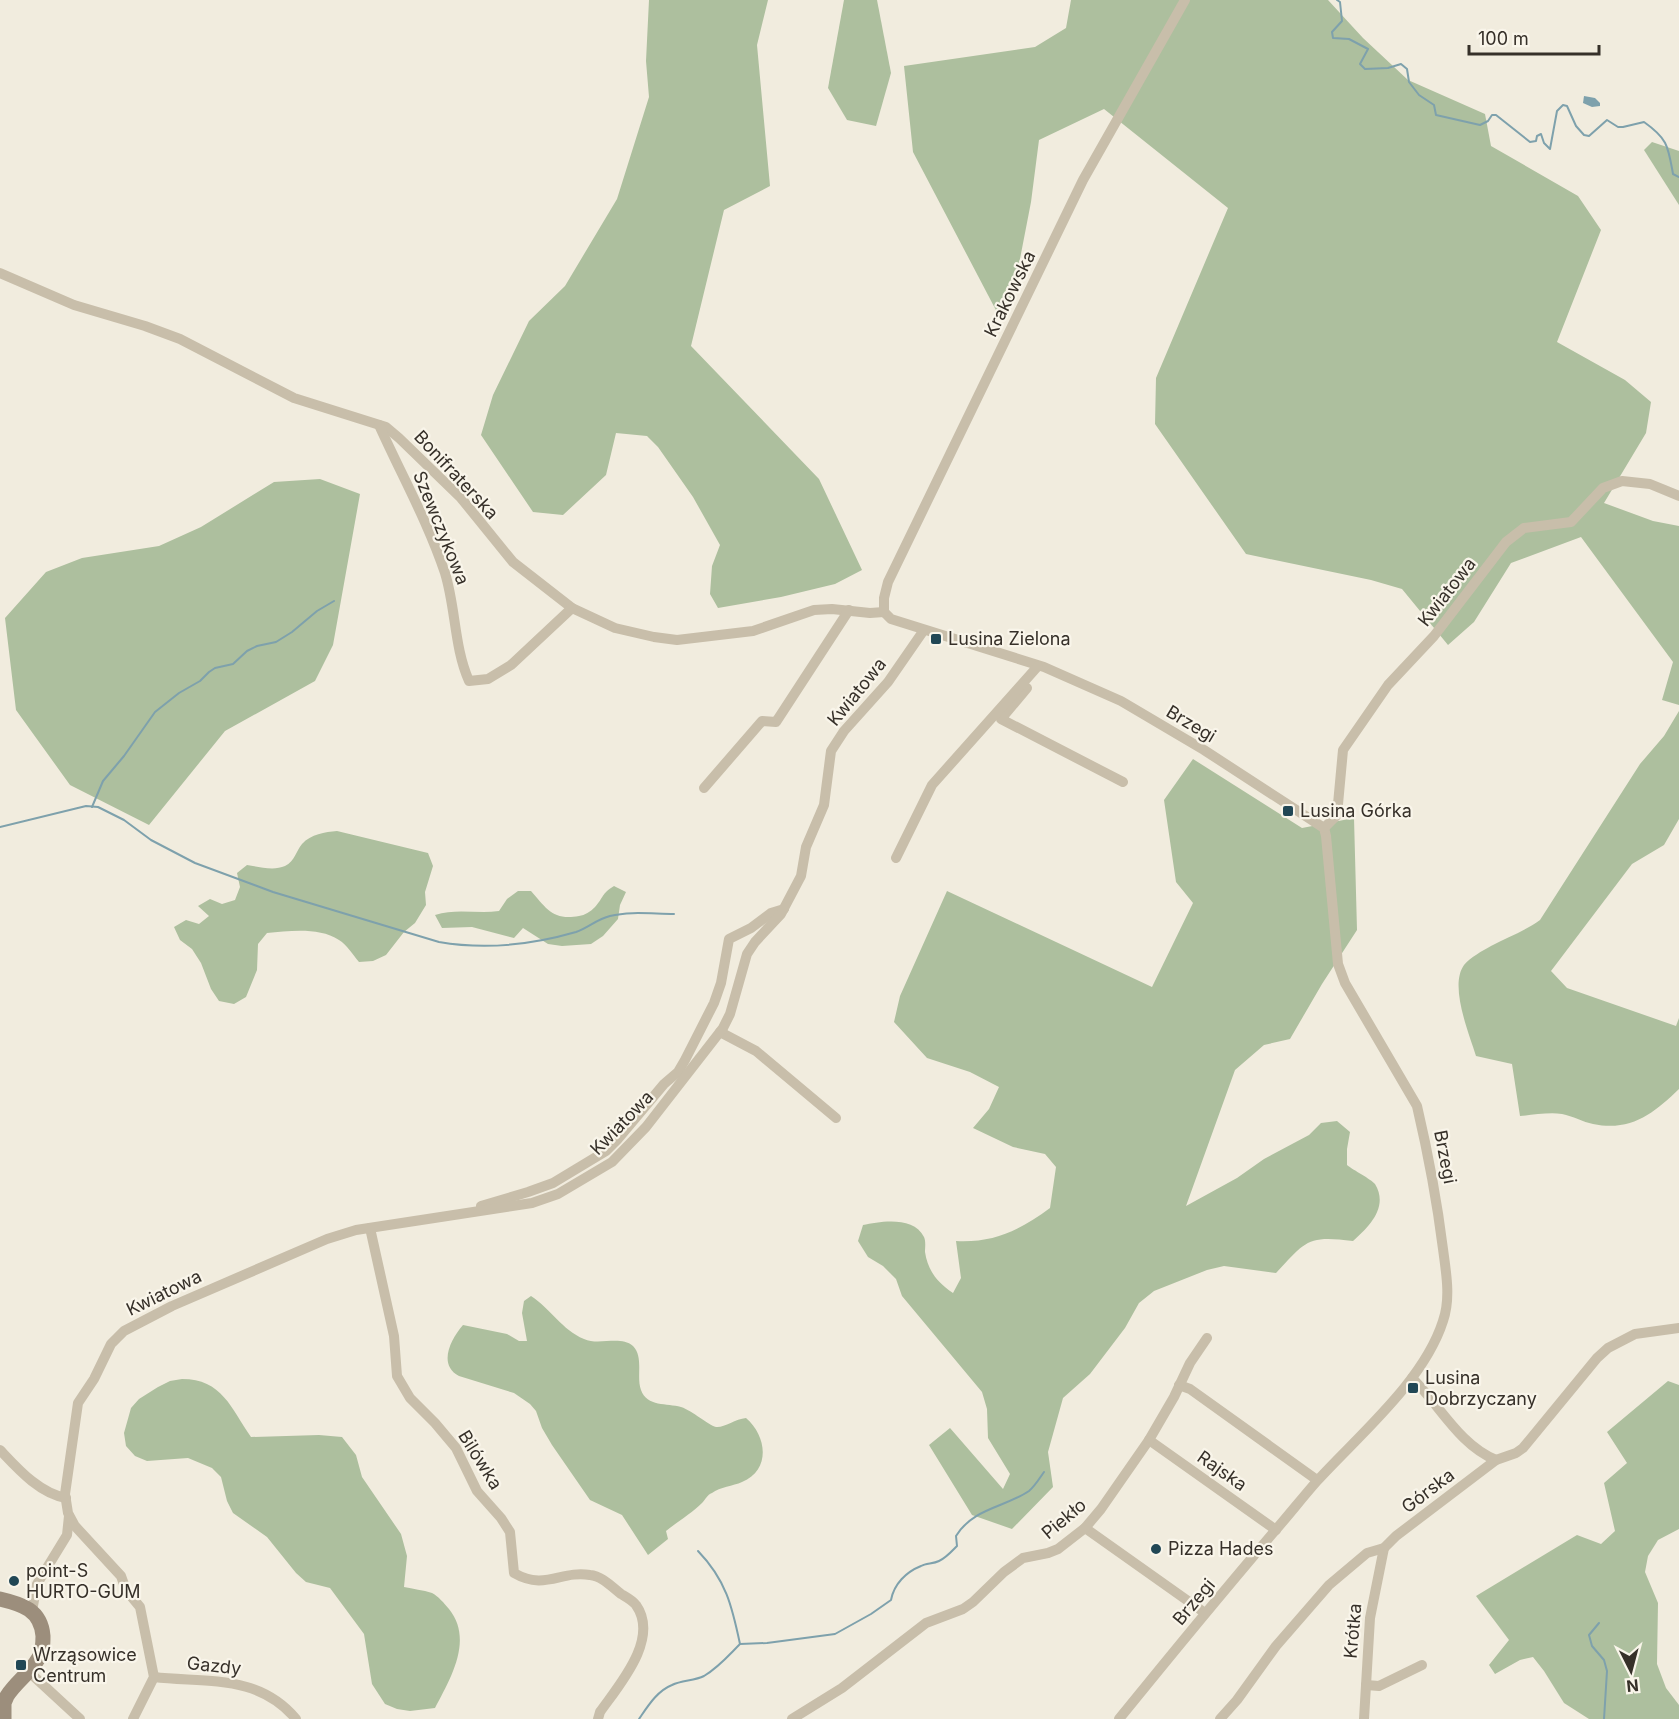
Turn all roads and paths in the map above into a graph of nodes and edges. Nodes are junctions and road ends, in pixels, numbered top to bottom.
1 (1185, 0) edge
2 (0, 273) edge
3 (379, 425) junction
4 (1679, 496) edge
5 (572, 608) junction
6 (849, 610) junction
7 (885, 612) junction
8 (924, 630) junction
9 (1041, 666) junction
10 (1123, 782) dead end
11 (704, 788) dead end
12 (1323, 828) junction
13 (896, 858) dead end
14 (784, 909) junction
15 (720, 1032) junction
16 (836, 1118) dead end
17 (434, 1218) junction
18 (370, 1228) junction
19 (1679, 1328) edge
20 (1207, 1338) dead end
21 (1412, 1378) junction
22 (1179, 1385) junction
23 (1149, 1440) junction
24 (0, 1450) edge
25 (1496, 1460) junction
26 (1317, 1480) junction
27 (66, 1498) junction
28 (69, 1515) junction
29 (1085, 1528) junction
30 (1276, 1530) junction
31 (1384, 1548) junction
32 (0, 1599) edge
33 (32, 1611) junction
34 (1205, 1613) junction
35 (1422, 1665) dead end
36 (28, 1671) junction
37 (154, 1677) junction
38 (1366, 1685) junction
39 (4, 1719) edge
40 (80, 1719) edge
41 (133, 1719) edge
42 (296, 1719) edge
43 (598, 1719) edge
44 (792, 1719) edge
45 (1119, 1719) edge
46 (1220, 1719) edge
47 (1364, 1719) edge

1 - 7 street, Krakowska
2 - 3 street, Bonifraterska
3 - 5 street, Bonifraterska
3 - 5 street, Szewczykowa
4 - 12 street, Kwiatowa
5 - 6 street, Bonifraterska
6 - 7 street, Bonifraterska
6 - 11 street
7 - 8 street, Brzegi
8 - 9 street, Brzegi
8 - 14 street, Kwiatowa
9 - 10 street
9 - 12 street, Brzegi
9 - 13 street
12 - 21 street, Brzegi
14 - 15 street, Kwiatowa
14 - 17 street
15 - 16 street
15 - 17 street, Kwiatowa
17 - 18 street, Kwiatowa
18 - 27 street, Kwiatowa
18 - 43 street, Bilówka
19 - 25 street, Górska
20 - 22 street, Piekło
21 - 25 street
21 - 26 street, Brzegi
22 - 23 street, Piekło
22 - 26 street
23 - 29 street, Piekło
23 - 30 street, Rajska
24 - 27 street
25 - 31 street, Górska
26 - 30 street, Brzegi
27 - 28 street, Kwiatowa
28 - 33 street
28 - 37 street
29 - 34 street
29 - 44 street, Piekło
30 - 34 street, Brzegi
31 - 38 street, Krótka
31 - 46 street, Górska
32 - 33 street
33 - 36 street
34 - 45 street, Brzegi
35 - 38 street
36 - 39 street
36 - 40 street
37 - 41 street
37 - 42 street, Gazdy
38 - 47 street, Krótka

